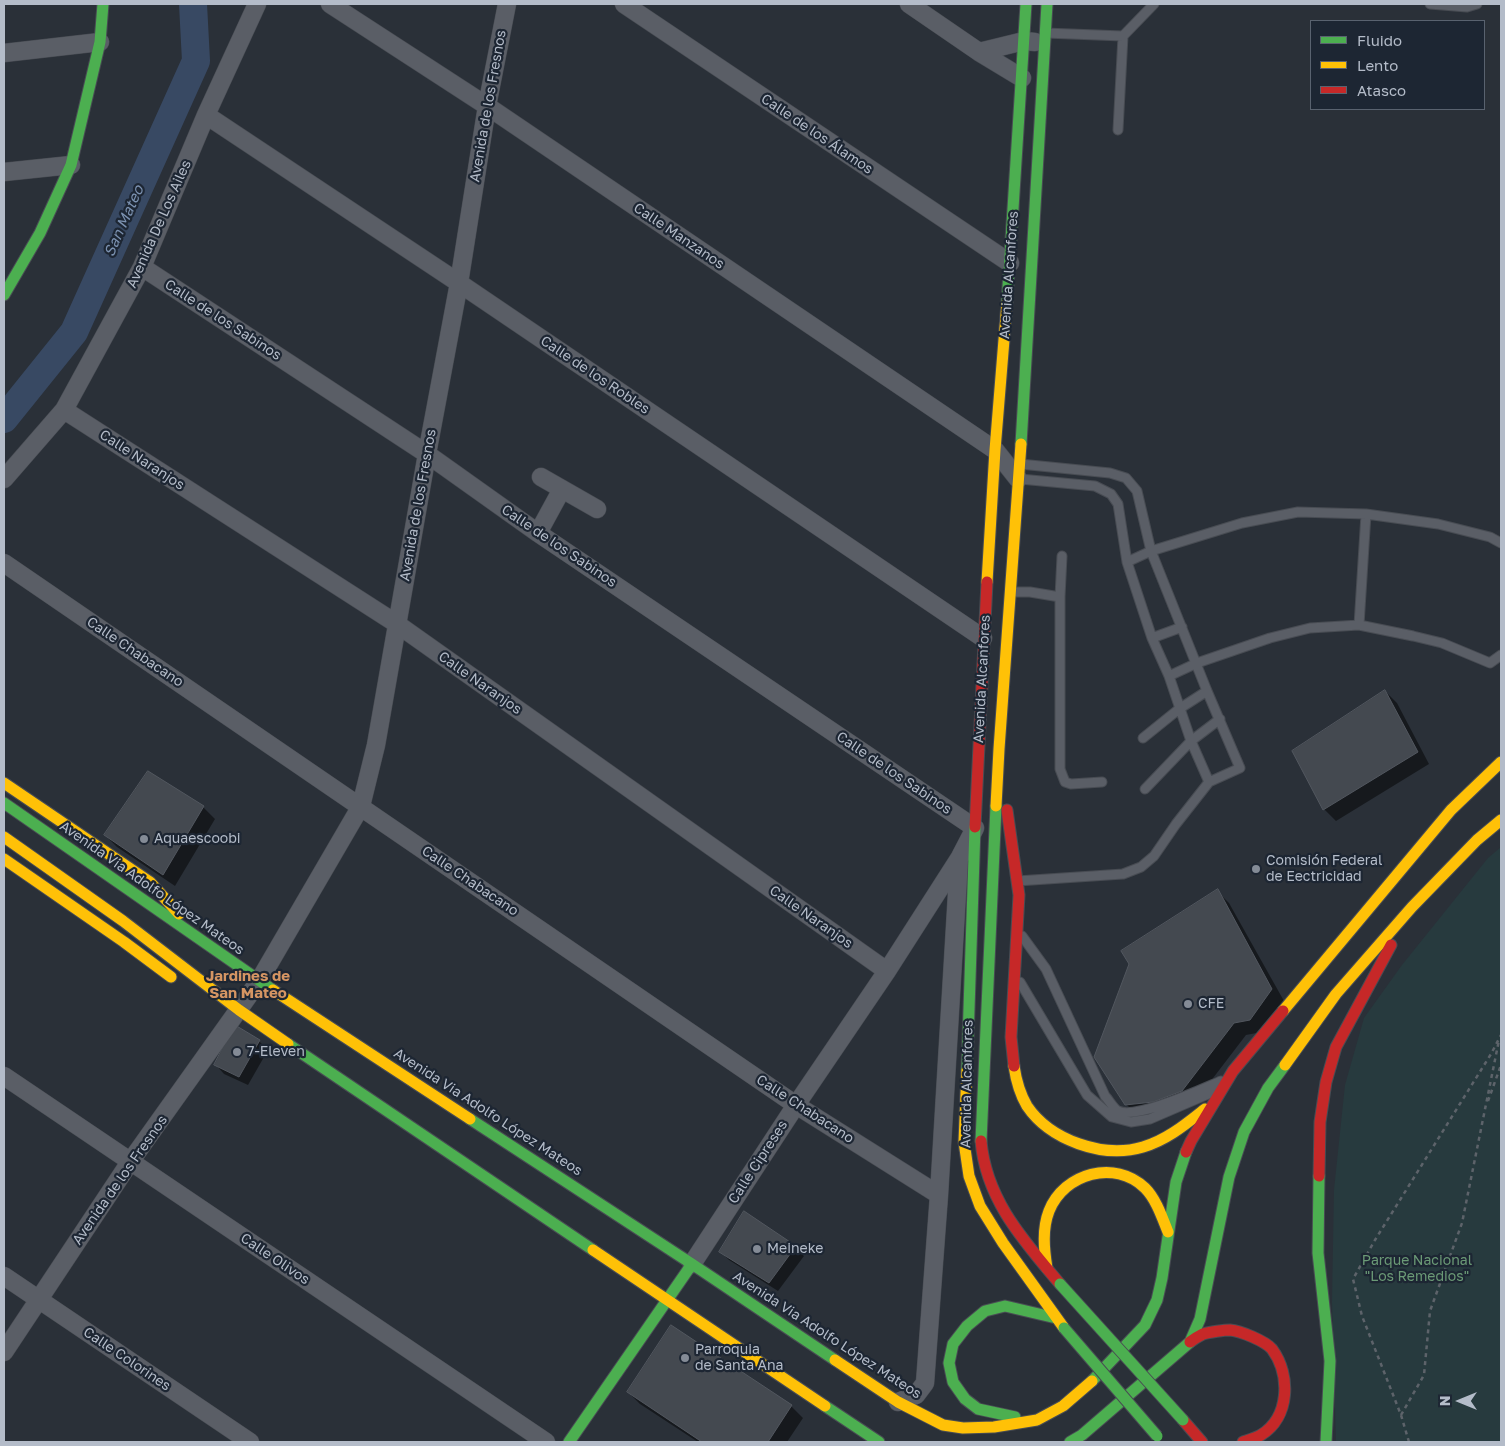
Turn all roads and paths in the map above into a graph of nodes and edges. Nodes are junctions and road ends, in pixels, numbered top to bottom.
1 (103, 4) edge
2 (257, 4) edge
3 (330, 4) edge
4 (507, 4) edge
5 (624, 4) edge
6 (909, 4) edge
7 (1026, 4) edge
8 (1047, 4) edge
9 (1154, 4) edge
10 (1430, 4) edge
11 (1477, 4) edge
12 (1123, 36) junction
13 (1044, 38) junction
14 (100, 42) junction
15 (1024, 42) junction
16 (979, 52) junction
17 (4, 53) edge
18 (1022, 78) junction
19 (487, 106) junction
20 (206, 115) junction
21 (1118, 130) dead end
22 (71, 164) junction
23 (4, 172) edge
24 (1010, 264) junction
25 (142, 267) junction
26 (459, 282) junction
27 (4, 294) edge
28 (64, 410) junction
29 (995, 450) junction
30 (426, 454) junction
31 (1087, 471) junction
32 (1019, 472) junction
33 (540, 476) dead end
34 (4, 479) edge
35 (1086, 485) junction
36 (562, 489) junction
37 (597, 509) dead end
38 (1366, 514) junction
39 (538, 533) junction
40 (1501, 544) edge
41 (1151, 551) junction
42 (1062, 556) dead end
43 (1127, 562) junction
44 (4, 563) edge
45 (1010, 592) junction
46 (1060, 597) junction
47 (397, 624) junction
48 (1358, 625) junction
49 (1182, 627) junction
50 (983, 638) junction
51 (1152, 638) junction
52 (1501, 655) edge
53 (1197, 663) junction
54 (1169, 676) junction
55 (1207, 691) junction
56 (1179, 709) junction
57 (1220, 719) junction
58 (1143, 738) dead end
59 (1191, 741) junction
60 (998, 749) junction
61 (1501, 762) edge
62 (1102, 782) dead end
63 (1210, 782) junction
64 (4, 783) edge
65 (1145, 789) dead end
66 (4, 803) edge
67 (361, 806) junction
68 (1501, 820) edge
69 (975, 828) junction
70 (4, 837) edge
71 (960, 857) junction
72 (4, 860) edge
73 (1017, 881) junction
74 (1412, 907) junction
75 (1017, 930) junction
76 (201, 940) junction
77 (887, 971) junction
78 (1015, 974) junction
79 (259, 981) junction
80 (182, 986) dead end
81 (237, 1021) junction
82 (1501, 1036) edge
83 (1501, 1065) edge
84 (4, 1076) edge
85 (1225, 1083) junction
86 (368, 1097) junction
87 (1214, 1102) junction
88 (796, 1105) junction
89 (1484, 1111) junction
90 (130, 1162) junction
91 (939, 1195) junction
92 (1168, 1232) junction
93 (692, 1264) junction
94 (1047, 1268) junction
95 (4, 1276) edge
96 (38, 1299) junction
97 (666, 1300) junction
98 (1056, 1318) junction
99 (1190, 1342) junction
100 (4, 1352) edge
101 (898, 1402) junction
102 (1401, 1415) junction
103 (1037, 1420) junction
104 (1079, 1438) edge
105 (1160, 1439) edge
106 (1203, 1439) edge
107 (250, 1442) edge
108 (546, 1442) edge
109 (569, 1442) edge
110 (879, 1442) edge
111 (1070, 1442) edge
112 (1243, 1442) edge
113 (1326, 1442) edge
114 (1409, 1442) edge

1 - 14 main road
2 - 20 street, Avenida De Los Ailes
3 - 19 street, Calle Manzanos
4 - 19 street, Avenida de los Fresnos
5 - 24 street, Calle de los Álamos
6 - 16 street
7 - 15 main road, Avenida Alcanfores
8 - 13 main road, Avenida Alcanfores
9 - 12 lane
10 - 11 lane
12 - 13 lane
12 - 21 lane
13 - 15 street
13 - 32 main road, Avenida Alcanfores
14 - 17 street
14 - 22 main road
15 - 16 street
15 - 18 main road, Avenida Alcanfores
16 - 18 street
18 - 24 main road, Avenida Alcanfores
19 - 26 street, Avenida de los Fresnos
19 - 29 street, Calle Manzanos
20 - 25 street, Avenida De Los Ailes
20 - 26 street, Calle de los Robles
22 - 23 street
22 - 27 main road
24 - 29 main road, Avenida Alcanfores
25 - 28 street, Avenida De Los Ailes
25 - 30 street, Calle de los Sabinos
26 - 30 street, Avenida de los Fresnos
26 - 50 street, Calle de los Robles
28 - 34 street, Avenida De Los Ailes
28 - 47 street, Calle Naranjos
29 - 32 street, Calle Manzanos
29 - 50 main road, Avenida Alcanfores
30 - 39 street, Calle de los Sabinos
30 - 47 street, Avenida de los Fresnos
31 - 32 lane
31 - 35 lane
31 - 41 lane
32 - 35 lane
32 - 45 main road, Avenida Alcanfores
33 - 36 street
35 - 43 lane
36 - 37 street
36 - 39 street
38 - 40 lane
38 - 41 lane
38 - 48 lane
39 - 69 street, Calle de los Sabinos
41 - 43 lane
41 - 49 lane
42 - 46 lane
43 - 51 lane
44 - 67 street, Calle Chabacano
45 - 46 lane
45 - 60 main road, Avenida Alcanfores
46 - 62 lane
47 - 67 street, Avenida de los Fresnos
47 - 77 street, Calle Naranjos
48 - 52 lane
48 - 53 lane
49 - 51 lane
49 - 53 lane
50 - 69 main road, Avenida Alcanfores
51 - 54 lane
53 - 54 lane
53 - 55 lane
54 - 56 lane
55 - 56 lane
55 - 57 lane
56 - 58 lane
56 - 59 lane
57 - 59 lane
57 - 63 lane
59 - 63 lane
59 - 65 lane
60 - 73 main road
60 - 94 main road, Avenida Alcanfores
61 - 85 main road, Avenida Via Adolfo López Mateos
63 - 73 lane
64 - 76 main road
66 - 76 main road, Avenida Via Adolfo López Mateos
67 - 79 street, Avenida de los Fresnos
67 - 88 street, Calle Chabacano
68 - 74 main road
69 - 71 street, Calle Cipreses
69 - 98 main road, Avenida Alcanfores
70 - 81 main road
71 - 77 street, Calle Cipreses
71 - 91 street, Avenida Alcanfores
72 - 80 main road
73 - 75 main road
74 - 99 main road
74 - 113 main road
75 - 78 main road
75 - 85 lane
76 - 79 main road, Avenida Via Adolfo López Mateos
77 - 88 street, Calle Cipreses
78 - 85 lane
78 - 87 main road
79 - 81 street, Avenida de los Fresnos
79 - 93 main road, Avenida Via Adolfo López Mateos
81 - 86 main road
81 - 86 main road
81 - 90 street, Avenida de los Fresnos
82 - 89 path
82 - 102 path
83 - 89 path
84 - 90 street, Calle Olivos
85 - 87 main road, Avenida Via Adolfo López Mateos
86 - 97 main road
87 - 92 main road, Avenida Via Adolfo López Mateos
88 - 91 street, Calle Chabacano
88 - 93 street, Calle Cipreses
89 - 102 path
90 - 96 street, Avenida de los Fresnos
90 - 108 street, Calle Olivos
91 - 101 street, Avenida Alcanfores
92 - 94 main road
92 - 103 main road, Avenida Via Adolfo López Mateos
93 - 97 main road, Calle Cipreses
93 - 101 main road, Avenida Via Adolfo López Mateos
94 - 106 main road, Avenida Alcanfores, bridge
95 - 96 street, Calle Colorines
96 - 100 street, Avenida de los Fresnos
96 - 107 street, Calle Colorines
97 - 109 main road, Calle Cipreses
97 - 110 main road
98 - 103 main road
98 - 105 main road, Avenida Alcanfores, bridge
99 - 104 main road
99 - 112 main road
101 - 103 main road, Avenida Via Adolfo López Mateos
102 - 114 path
104 - 111 main road

